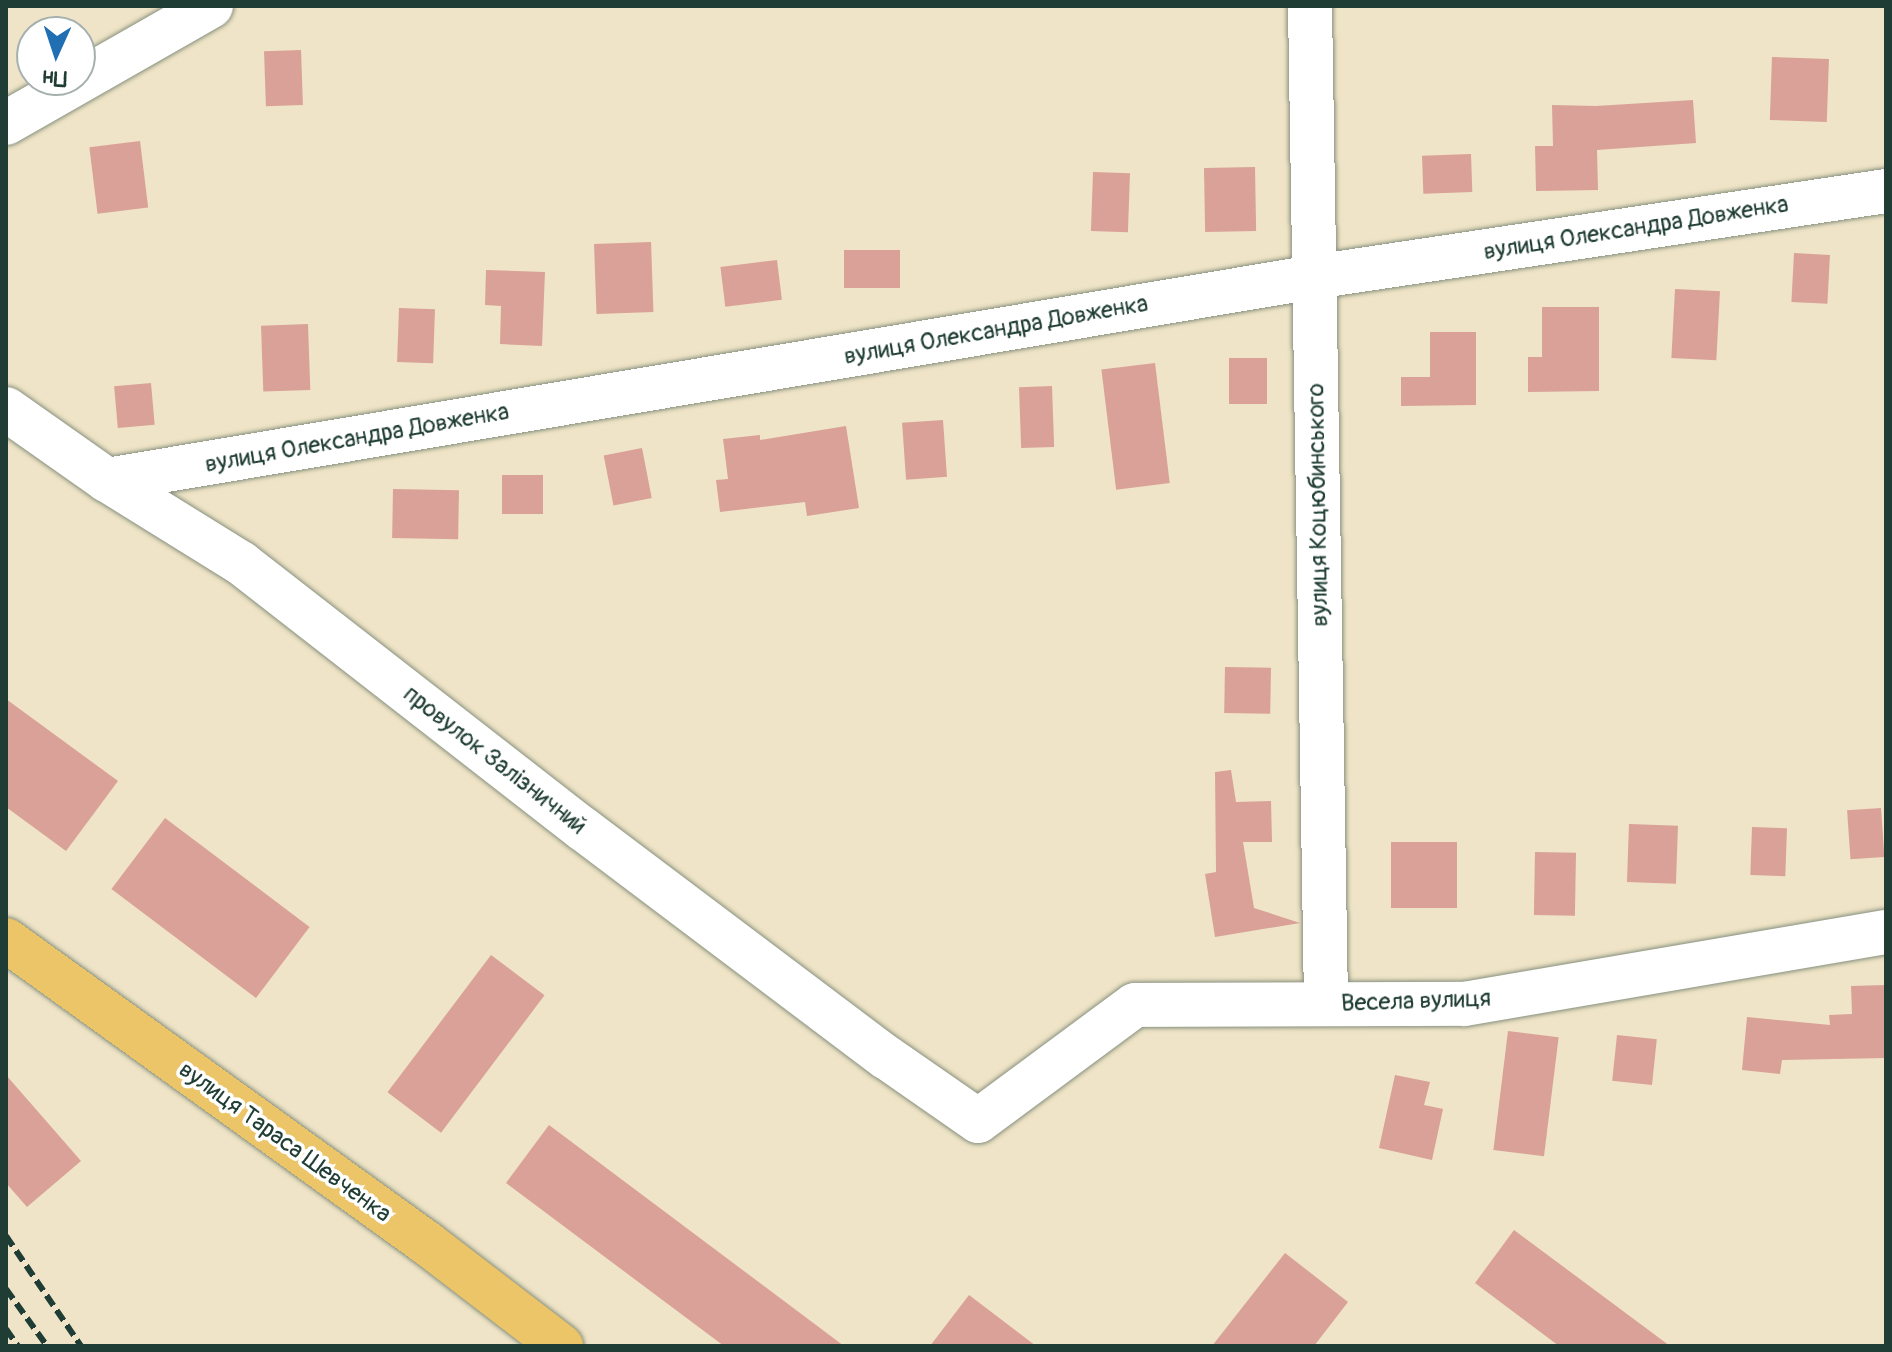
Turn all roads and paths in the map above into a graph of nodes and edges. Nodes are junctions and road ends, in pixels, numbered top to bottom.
1 (211, 6) edge
2 (1310, 6) edge
3 (6, 123) edge
4 (1886, 191) edge
5 (1314, 277) junction
6 (6, 409) edge
7 (107, 480) junction
8 (1886, 932) edge
9 (6, 940) edge
10 (1326, 1004) junction
11 (978, 1121) joint
12 (561, 1346) edge

1 - 3 street
2 - 5 street, вулиця Коцюбинського
4 - 5 street, вулиця Олександра Довженка
5 - 7 street, вулиця Олександра Довженка
5 - 10 street, вулиця Коцюбинського
6 - 7 street, провулок Залізничний
7 - 11 street, провулок Залізничний
8 - 10 street, Весела вулиця
9 - 12 main road, вулиця Тараса Шевченка
10 - 11 street, Весела вулиця

